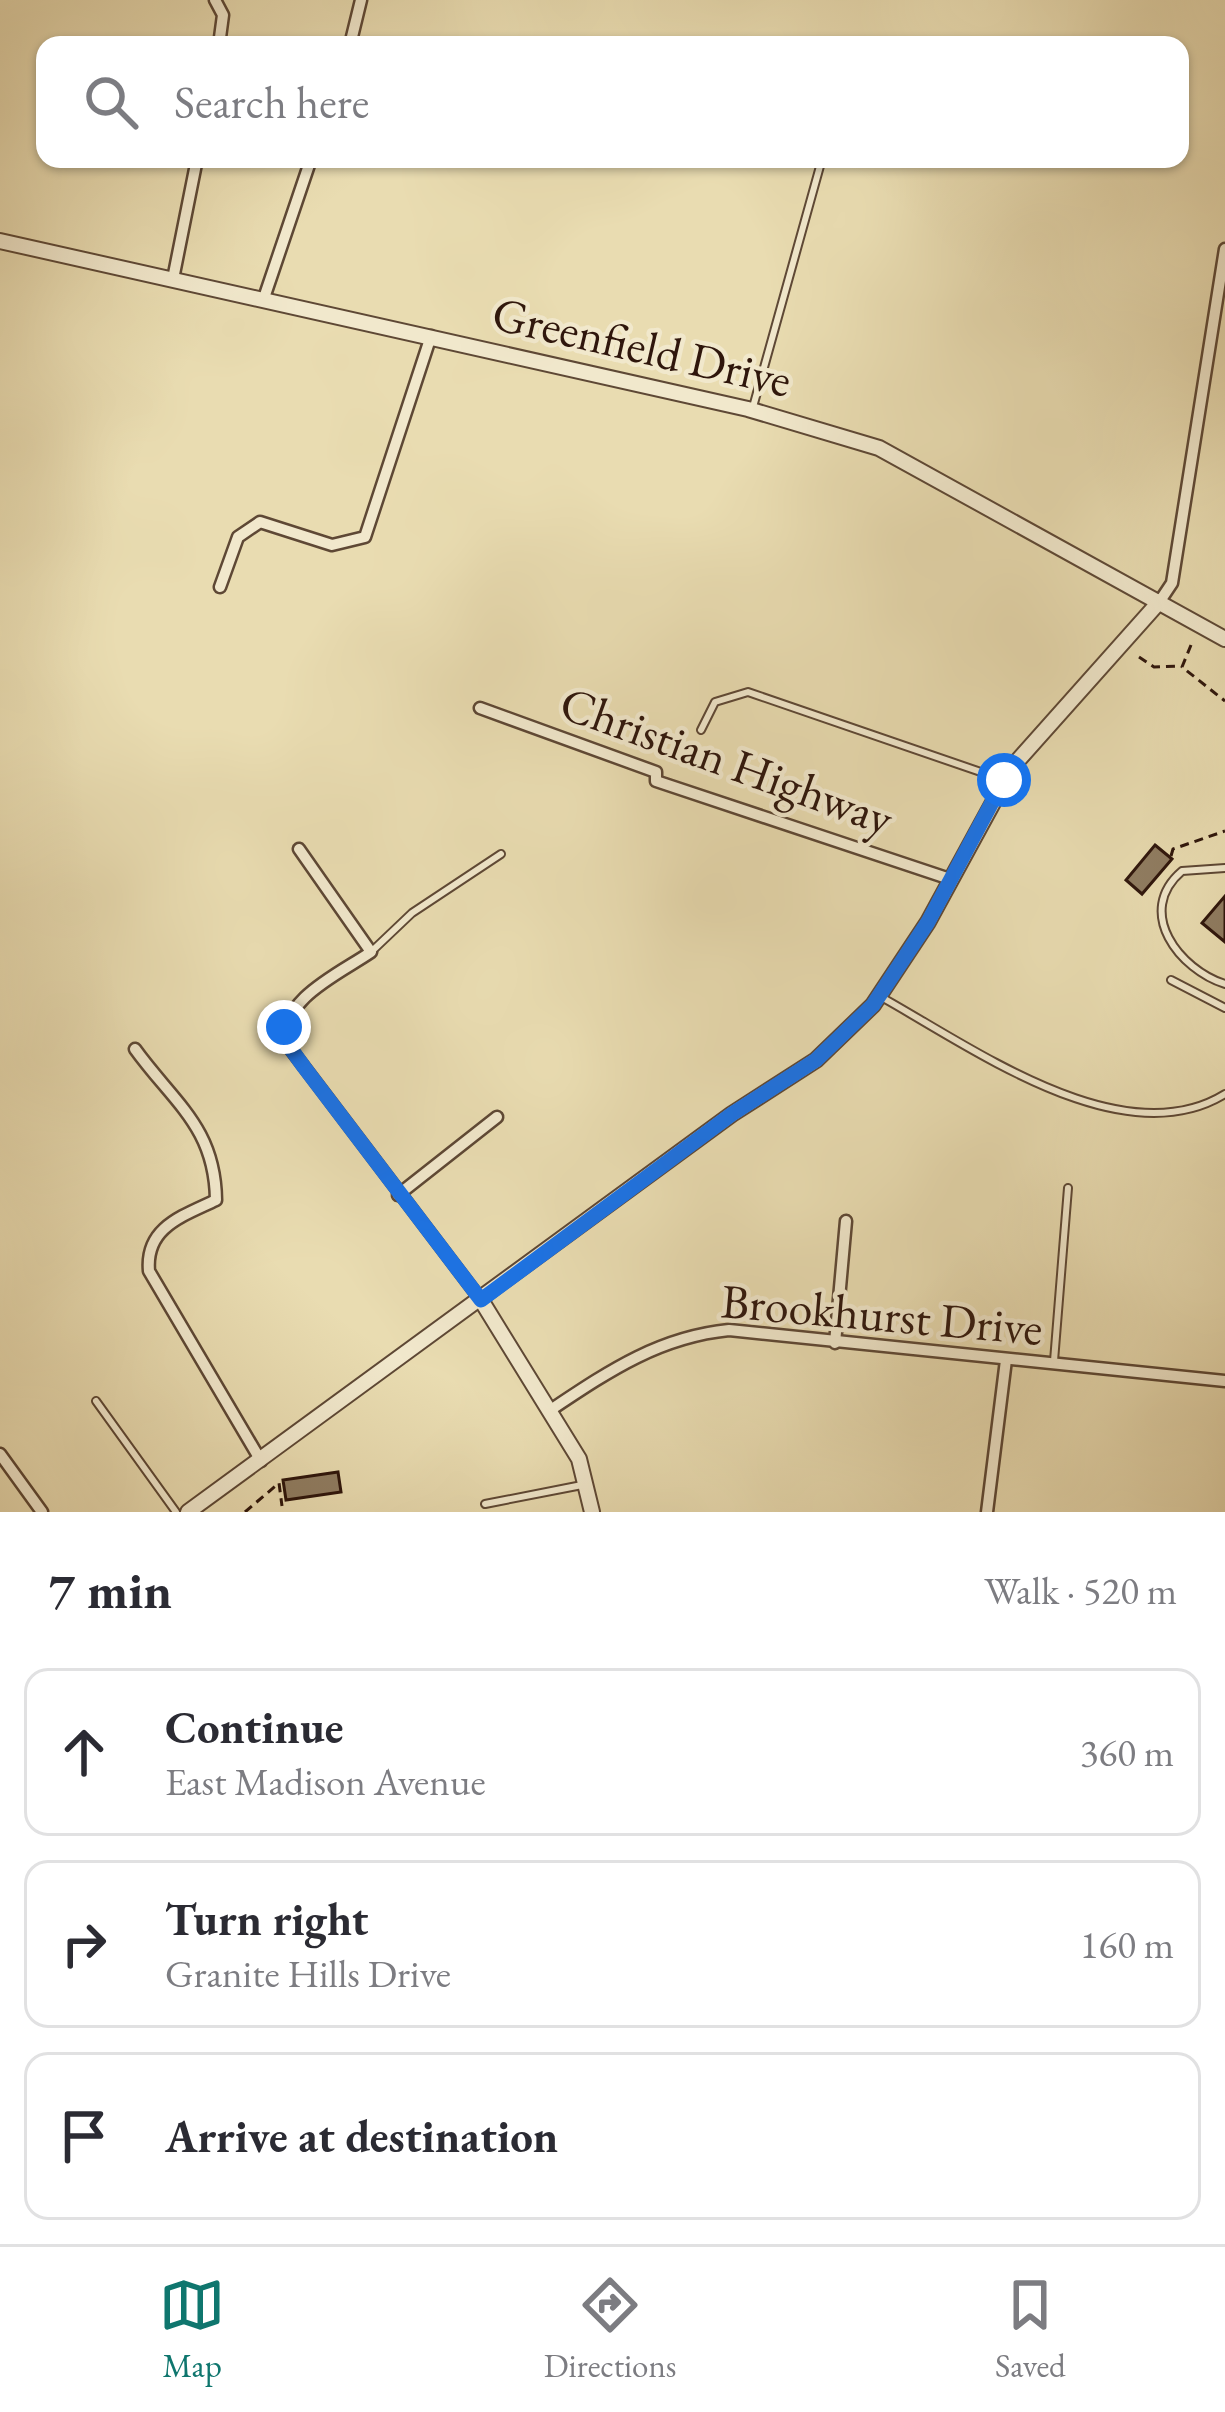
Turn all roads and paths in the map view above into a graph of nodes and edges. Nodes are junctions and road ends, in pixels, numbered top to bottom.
1 (214, 0) edge
2 (361, 0) edge
3 (220, 36) edge
4 (352, 36) edge
5 (195, 168) edge
6 (308, 168) edge
7 (819, 168) edge
8 (0, 241) edge
9 (1225, 249) edge
10 (173, 279) junction
11 (264, 298) junction
12 (431, 336) junction
13 (752, 410) junction
14 (220, 587) dead end
15 (1160, 601) junction
16 (1225, 639) edge
17 (1192, 645) dead end
18 (1139, 657) dead end
19 (1182, 667) junction
20 (1225, 701) edge
21 (480, 708) dead end
22 (700, 730) dead end
23 (1004, 780) junction
24 (1225, 831) edge
25 (299, 849) dead end
26 (501, 854) dead end
27 (1171, 856) dead end
28 (1225, 868) edge
29 (950, 879) junction
30 (371, 952) junction
31 (1172, 980) dead end
32 (1225, 984) edge
33 (880, 996) junction
34 (1225, 1008) edge
35 (135, 1049) dead end
36 (1225, 1094) edge
37 (497, 1117) dead end
38 (1068, 1188) dead end
39 (398, 1195) junction
40 (846, 1221) dead end
41 (481, 1300) junction
42 (835, 1343) junction
43 (1006, 1360) junction
44 (1054, 1364) junction
45 (1225, 1381) edge
46 (96, 1401) dead end
47 (552, 1409) junction
48 (0, 1454) edge
49 (261, 1461) junction
50 (587, 1484) junction
51 (485, 1504) dead end
52 (282, 1506) dead end
53 (42, 1512) edge
54 (176, 1512) edge
55 (188, 1512) edge
56 (245, 1512) edge
57 (592, 1512) edge
58 (987, 1512) edge

1 - 3 street
2 - 4 street
5 - 10 street
6 - 11 street
7 - 13 lane
8 - 10 street, Greenfield Drive
9 - 15 street
10 - 11 street, Greenfield Drive
11 - 12 street, Greenfield Drive
12 - 13 street, Greenfield Drive
12 - 14 street
13 - 15 street, Greenfield Drive
15 - 16 street, Greenfield Drive
15 - 23 street
17 - 19 path
18 - 19 path
19 - 20 path
21 - 29 street, Christian Highway
22 - 23 lane
23 - 29 street
24 - 27 path
25 - 30 street
26 - 30 lane
28 - 32 lane
29 - 33 street
30 - 39 street
31 - 34 lane
33 - 36 lane
33 - 41 street
35 - 49 street
37 - 39 street
38 - 44 lane
39 - 41 street
40 - 42 street
41 - 47 street
41 - 49 street
42 - 43 street, Brookhurst Drive
42 - 47 street, Brookhurst Drive
43 - 44 street, Brookhurst Drive
43 - 58 street
44 - 45 street, Brookhurst Drive
46 - 54 lane
47 - 50 street
48 - 53 street
49 - 55 street
50 - 51 lane
50 - 57 street
52 - 56 path

